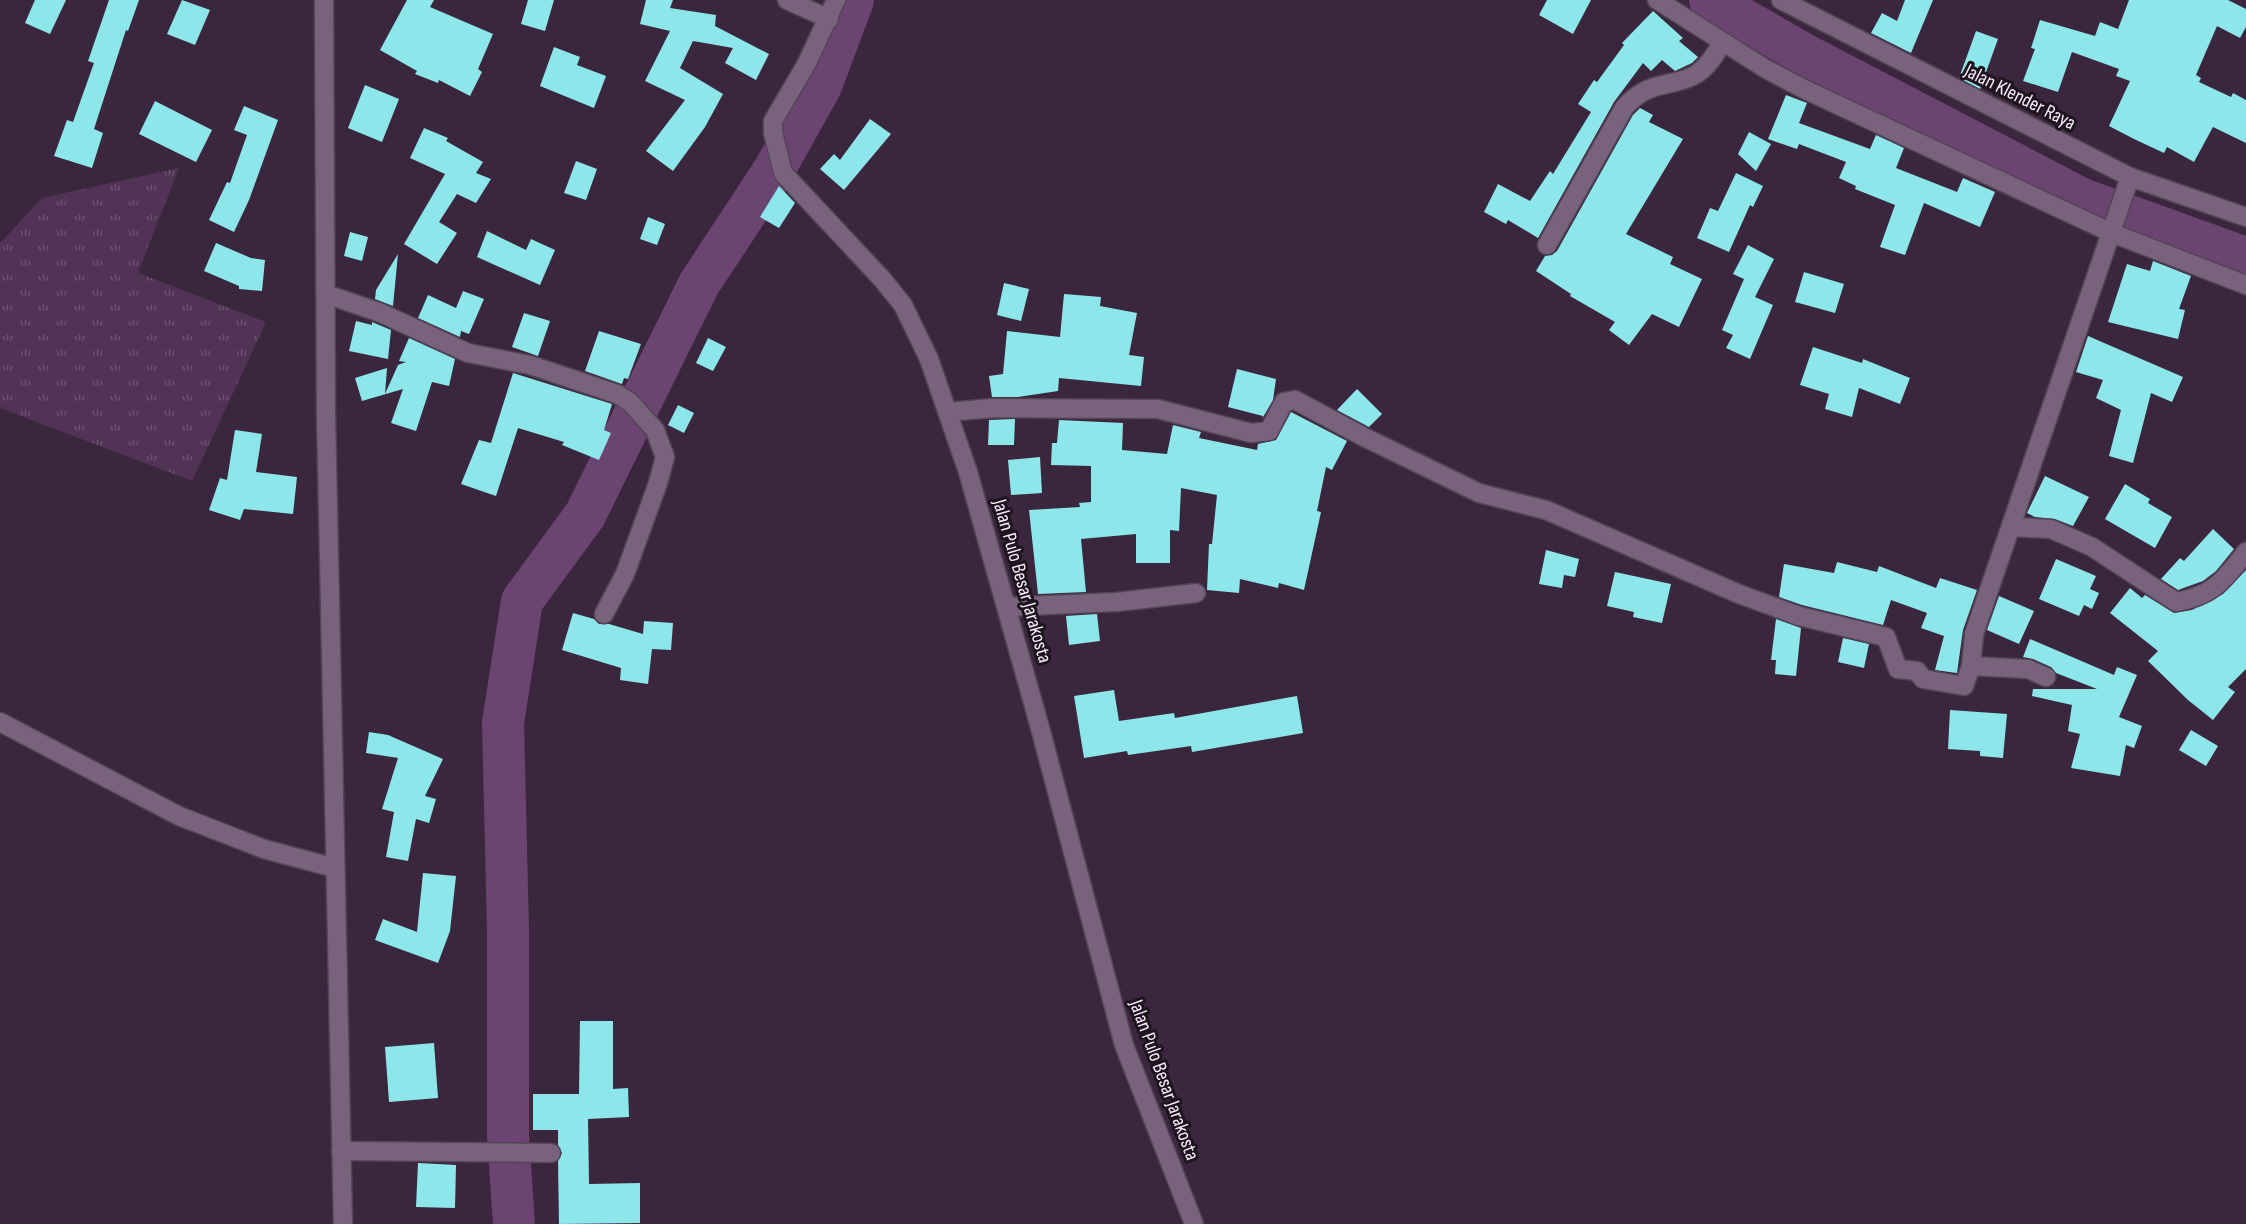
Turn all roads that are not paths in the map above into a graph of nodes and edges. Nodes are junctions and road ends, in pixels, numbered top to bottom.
1 (324, 0) edge
2 (787, 0) edge
3 (836, 0) edge
4 (1657, 0) edge
5 (1781, 0) edge
6 (828, 19) junction
7 (1722, 42) junction
8 (2127, 184) junction
9 (2246, 217) edge
10 (2115, 227) junction
11 (1547, 245) dead end
12 (2246, 285) edge
13 (326, 294) junction
14 (948, 412) junction
15 (2012, 527) junction
16 (2246, 552) edge
17 (1196, 593) dead end
18 (1006, 607) junction
19 (604, 614) dead end
20 (1971, 666) junction
21 (2046, 677) dead end
22 (0, 722) edge
23 (335, 868) junction
24 (341, 1151) junction
25 (544, 1153) dead end
26 (343, 1224) edge
27 (1194, 1224) edge

1 - 13 street
2 - 6 street
3 - 6 street, Jalan Pulo Besar Jarakosta
4 - 7 street
5 - 8 street, Jalan Klender Raya
6 - 14 street, Jalan Pulo Besar Jarakosta
7 - 10 street
7 - 11 street
8 - 9 street, Jalan Klender Raya
8 - 10 street
10 - 12 street
10 - 15 street
13 - 19 street
13 - 23 street
14 - 18 street, Jalan Pulo Besar Jarakosta
14 - 20 street
15 - 16 street
15 - 20 street
17 - 18 street
18 - 27 street, Jalan Pulo Besar Jarakosta
20 - 21 street
22 - 23 street
23 - 24 street
24 - 25 street
24 - 26 street

